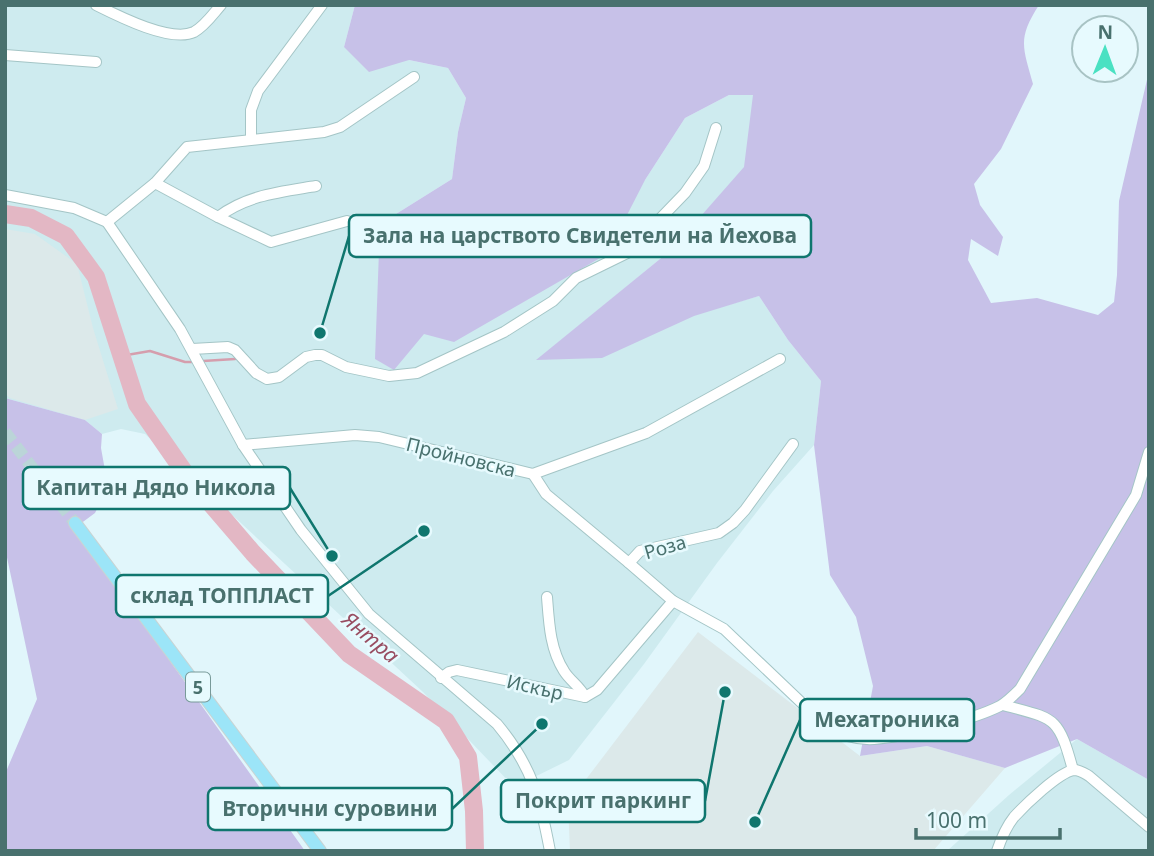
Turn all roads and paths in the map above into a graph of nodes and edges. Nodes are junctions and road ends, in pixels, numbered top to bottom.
1 (96, 5) edge
2 (221, 5) edge
3 (322, 5) edge
4 (5, 55) edge
5 (96, 62) dead end
6 (414, 78) dead end
7 (716, 128) dead end
8 (251, 139) junction
9 (155, 183) junction
10 (316, 186) dead end
11 (5, 195) edge
12 (218, 217) junction
13 (347, 221) dead end
14 (107, 222) junction
15 (194, 352) junction
16 (780, 359) dead end
17 (793, 444) dead end
18 (243, 445) junction
19 (1149, 452) edge
20 (533, 474) junction
21 (75, 523) tunnel mouth
22 (628, 563) junction
23 (547, 597) dead end
24 (673, 601) junction
25 (442, 678) junction
26 (584, 697) junction
27 (1003, 705) junction
28 (1073, 770) junction
29 (1149, 827) edge
30 (320, 851) edge
31 (550, 851) edge
32 (997, 851) edge

1 - 2 street
3 - 8 street
4 - 5 street
6 - 8 street
7 - 15 street
8 - 9 street
9 - 12 street
9 - 14 street
10 - 12 street
11 - 14 street
12 - 13 street
14 - 15 street
15 - 18 street
16 - 20 street, Пройновска
17 - 22 street, Роза
18 - 20 street, Пройновска
18 - 25 street
19 - 27 street
20 - 22 street, Роза
21 - 30 main road, 5
22 - 24 street
23 - 26 street
24 - 26 street, Искър
24 - 27 street
25 - 26 street, Искър
25 - 31 street
27 - 28 street
28 - 29 street
28 - 32 street

